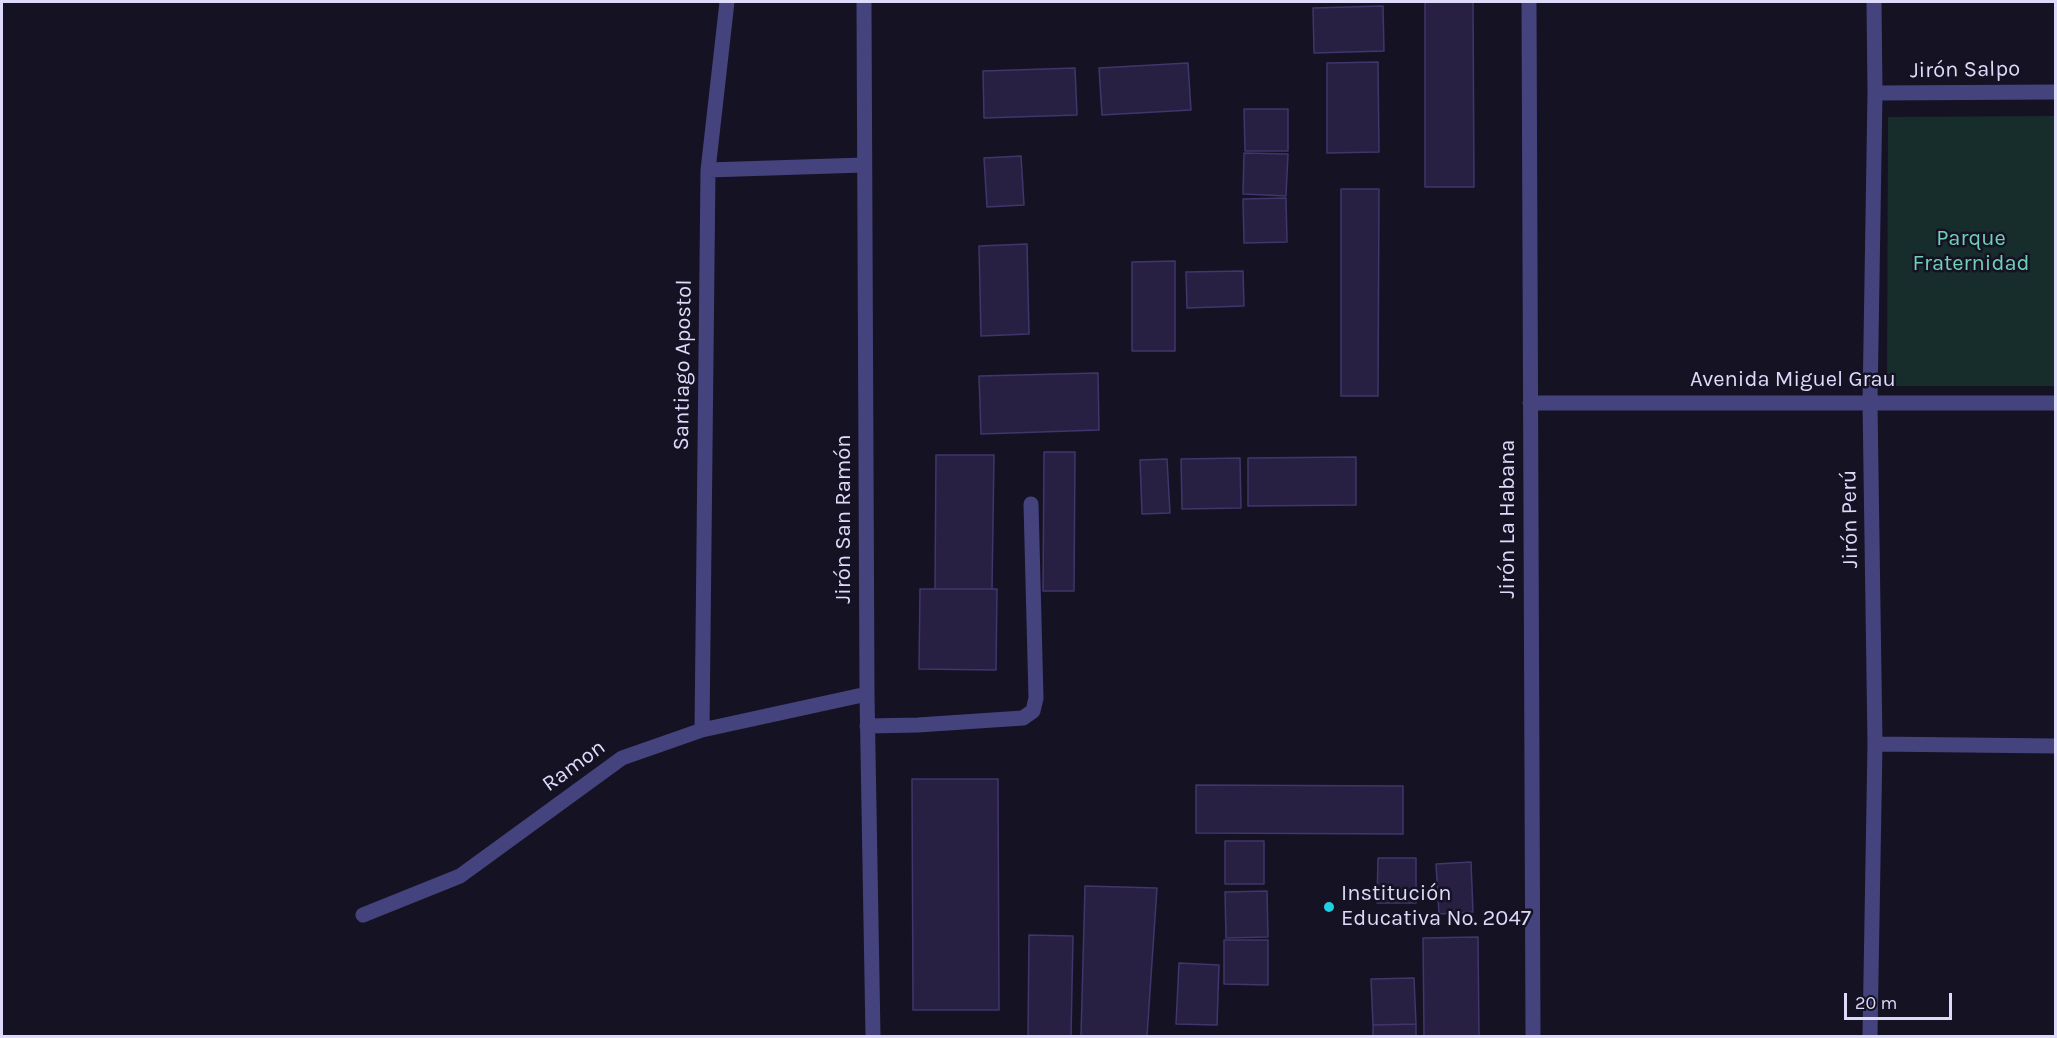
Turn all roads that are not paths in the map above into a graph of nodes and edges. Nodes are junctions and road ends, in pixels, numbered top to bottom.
1 (727, 2) edge
2 (864, 2) edge
3 (1529, 2) edge
4 (1874, 2) edge
5 (2055, 92) edge
6 (1875, 93) junction
7 (864, 165) junction
8 (708, 170) junction
9 (1530, 403) junction
10 (1870, 403) junction
11 (2055, 403) edge
12 (1031, 504) dead end
13 (867, 694) junction
14 (867, 726) junction
15 (702, 730) junction
16 (1875, 744) junction
17 (2055, 746) edge
18 (363, 915) dead end
19 (873, 1036) edge
20 (1533, 1036) edge
21 (1870, 1036) edge

1 - 8 street, Santiago Apostol
2 - 7 street, Jirón San Ramón
3 - 9 street, Jirón La Habana
4 - 6 street, Jirón Perú
5 - 6 street, Jirón Salpo
6 - 10 street, Jirón Perú
7 - 8 street
7 - 13 street, Jirón San Ramón
8 - 15 street, Santiago Apostol
9 - 10 street, Avenida Miguel Grau
9 - 20 street, Jirón La Habana
10 - 11 street, Avenida Miguel Grau
10 - 16 street, Jirón Perú
12 - 14 street
13 - 14 street, Jirón San Ramón
13 - 15 street, Ramon
14 - 19 street, Jirón San Ramón
15 - 18 street, Ramon
16 - 17 street
16 - 21 street, Jirón Perú

